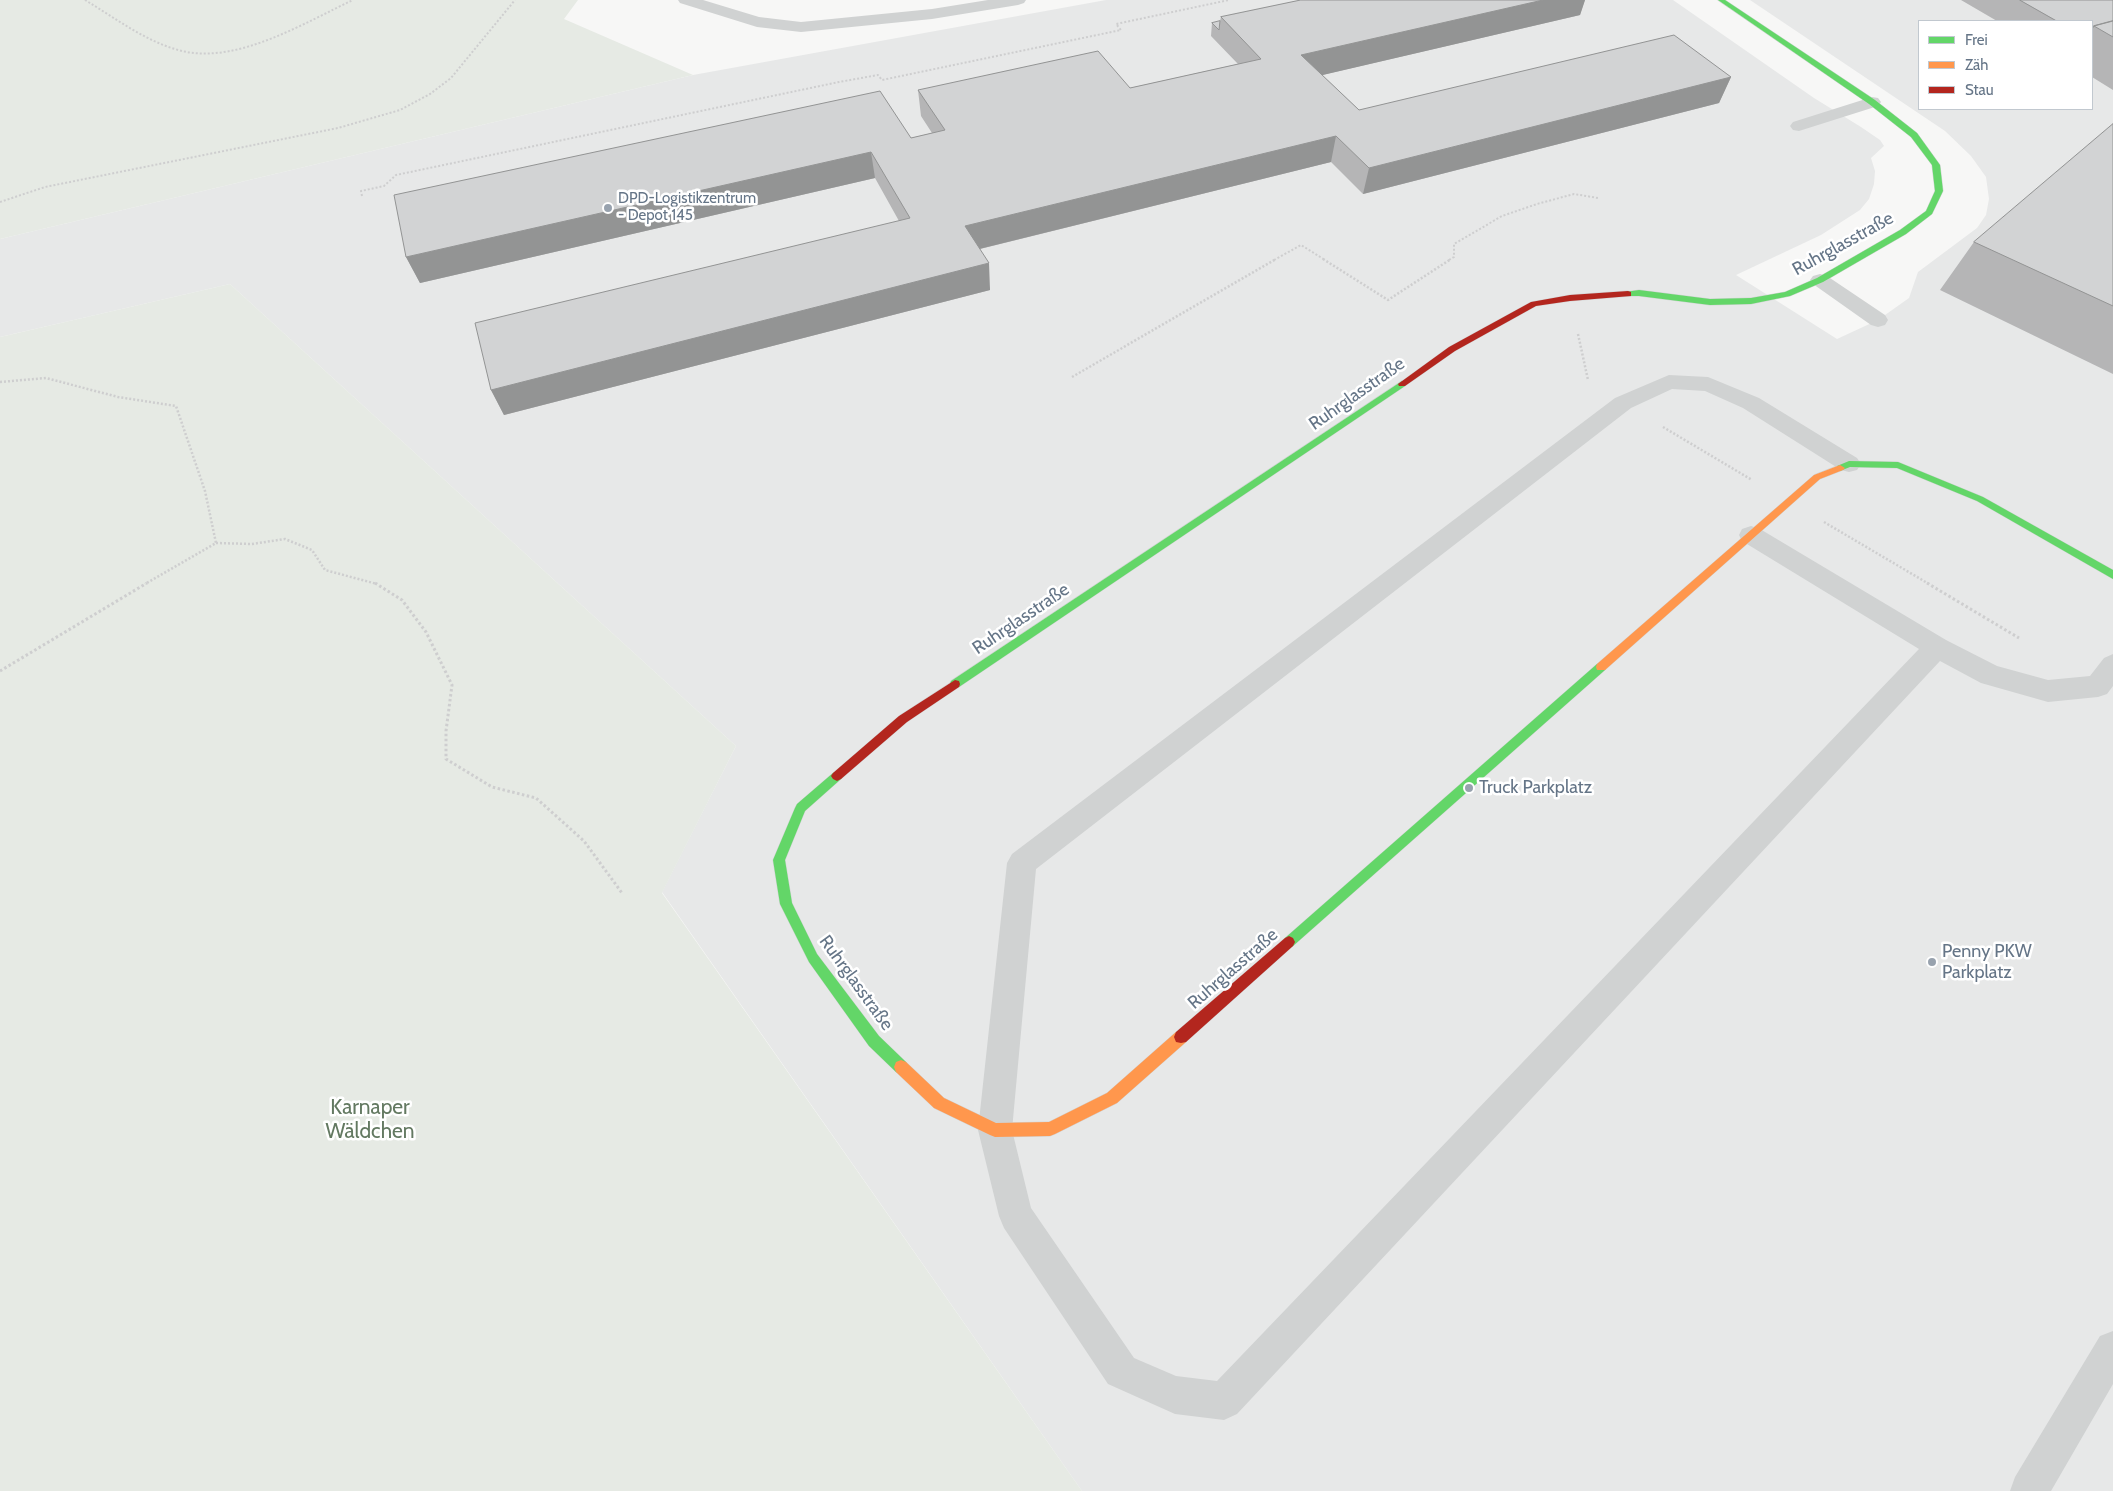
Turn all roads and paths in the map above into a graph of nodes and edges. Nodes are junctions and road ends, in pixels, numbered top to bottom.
1 (85, 0) edge
2 (353, 0) edge
3 (515, 0) edge
4 (686, 0) edge
5 (1018, 0) edge
6 (1229, 0) edge
7 (1721, 0) edge
8 (1872, 102) junction
9 (1799, 126) dead end
10 (362, 196) dead end
11 (1598, 198) dead end
12 (0, 202) edge
13 (1820, 280) junction
14 (1570, 298) junction
15 (1878, 320) dead end
16 (1072, 377) dead end
17 (0, 382) edge
18 (1623, 403) junction
19 (1850, 464) junction
20 (1790, 502) junction
21 (1751, 535) junction
22 (216, 544) junction
23 (2113, 575) edge
24 (2021, 640) dead end
25 (1937, 647) junction
26 (2113, 665) edge
27 (0, 671) edge
28 (622, 893) dead end
29 (995, 1130) junction
30 (2113, 1349) edge
31 (2029, 1491) edge

1 - 2 path
3 - 12 path
4 - 5 lane
6 - 10 path
7 - 8 street, Ruhrglasstraße
8 - 9 lane
8 - 13 street, Ruhrglasstraße
11 - 16 path
13 - 14 street, Ruhrglasstraße
13 - 15 lane
14 - 18 path
14 - 29 street, Ruhrglasstraße
17 - 22 path
18 - 19 lane
18 - 20 path
18 - 29 lane
19 - 20 street, Ruhrglasstraße
19 - 23 street, Ruhrglasstraße
20 - 21 street, Ruhrglasstraße
20 - 24 path
21 - 25 lane
21 - 29 street, Ruhrglasstraße
22 - 27 path
22 - 28 path
25 - 26 lane
25 - 29 lane
30 - 31 lane

